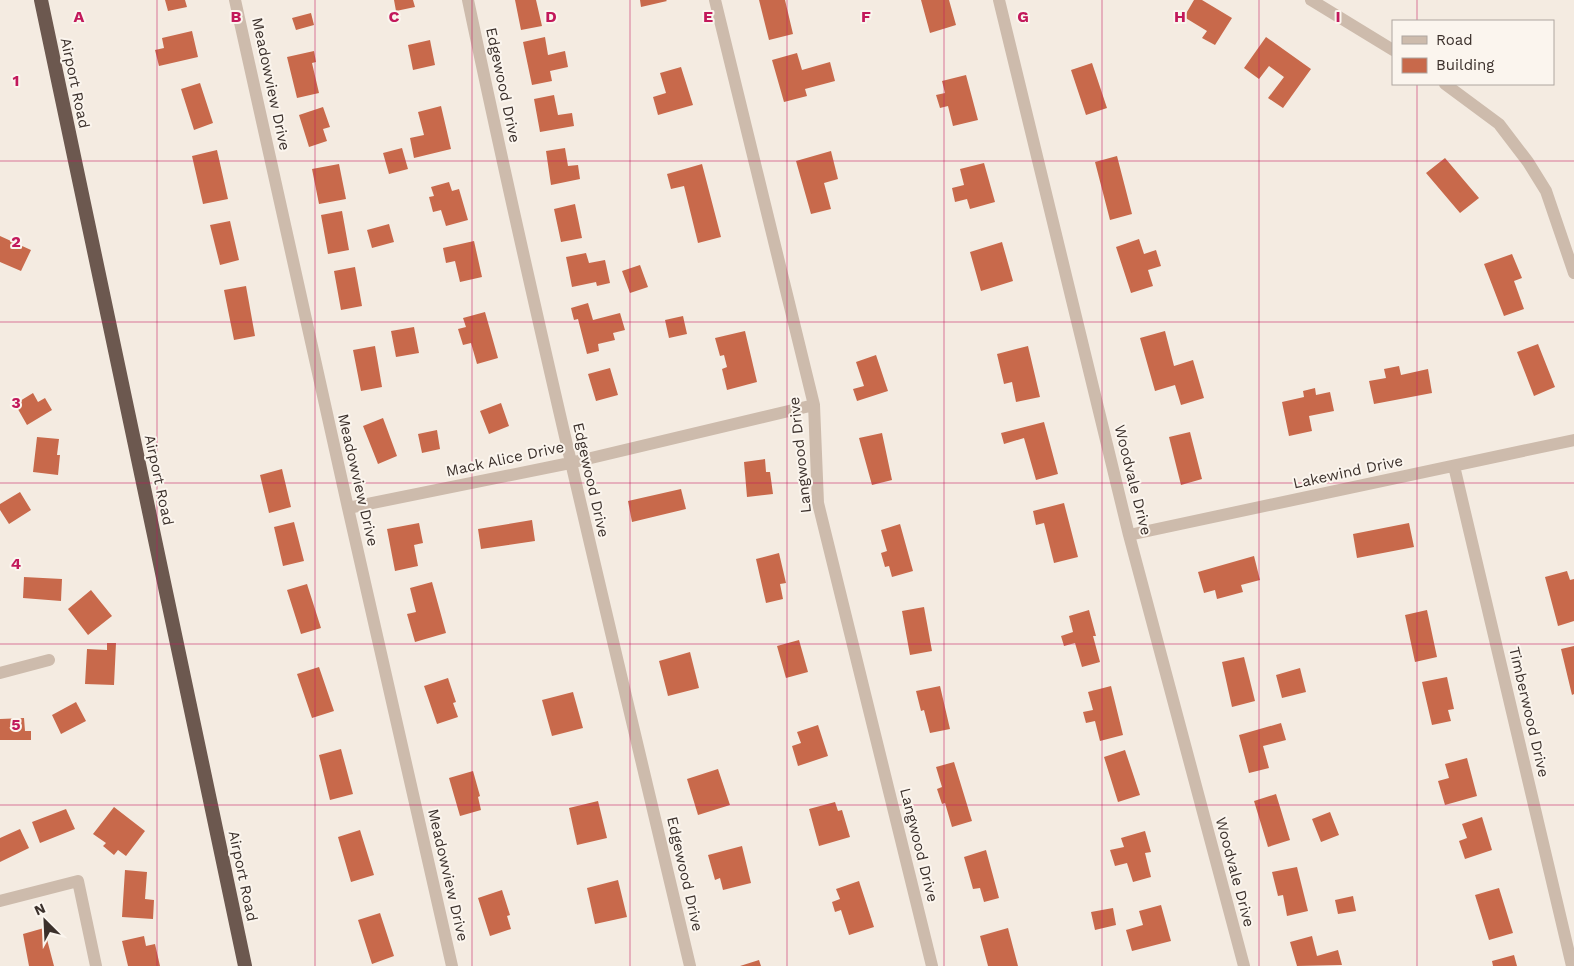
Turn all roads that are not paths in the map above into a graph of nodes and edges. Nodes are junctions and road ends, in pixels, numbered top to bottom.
1 (41, 0) edge
2 (235, 0) edge
3 (468, 0) edge
4 (715, 0) edge
5 (999, 0) edge
6 (1311, 0) edge
7 (1392, 49) edge
8 (1446, 85) edge
9 (1574, 273) edge
10 (814, 404) junction
11 (1574, 440) edge
12 (570, 463) junction
13 (1454, 466) junction
14 (348, 508) junction
15 (1130, 535) junction
16 (49, 660) dead end
17 (0, 673) edge
18 (0, 902) edge
19 (96, 966) edge
20 (245, 966) edge
21 (452, 966) edge
22 (690, 966) edge
23 (932, 966) edge
24 (1244, 966) edge
25 (1572, 966) edge

1 - 20 highway, Airport Road
2 - 14 street, Meadowview Drive
3 - 12 street, Edgewood Drive
4 - 10 street, Langwood Drive
5 - 15 street, Woodvale Drive
6 - 7 street
8 - 9 street
10 - 12 street, Mack Alice Drive
10 - 23 street, Langwood Drive
11 - 13 street, Lakewind Drive
12 - 14 street, Mack Alice Drive
12 - 22 street, Edgewood Drive
13 - 15 street, Lakewind Drive
13 - 25 street, Timberwood Drive
14 - 21 street, Meadowview Drive
15 - 24 street, Woodvale Drive
16 - 17 street
18 - 19 street

